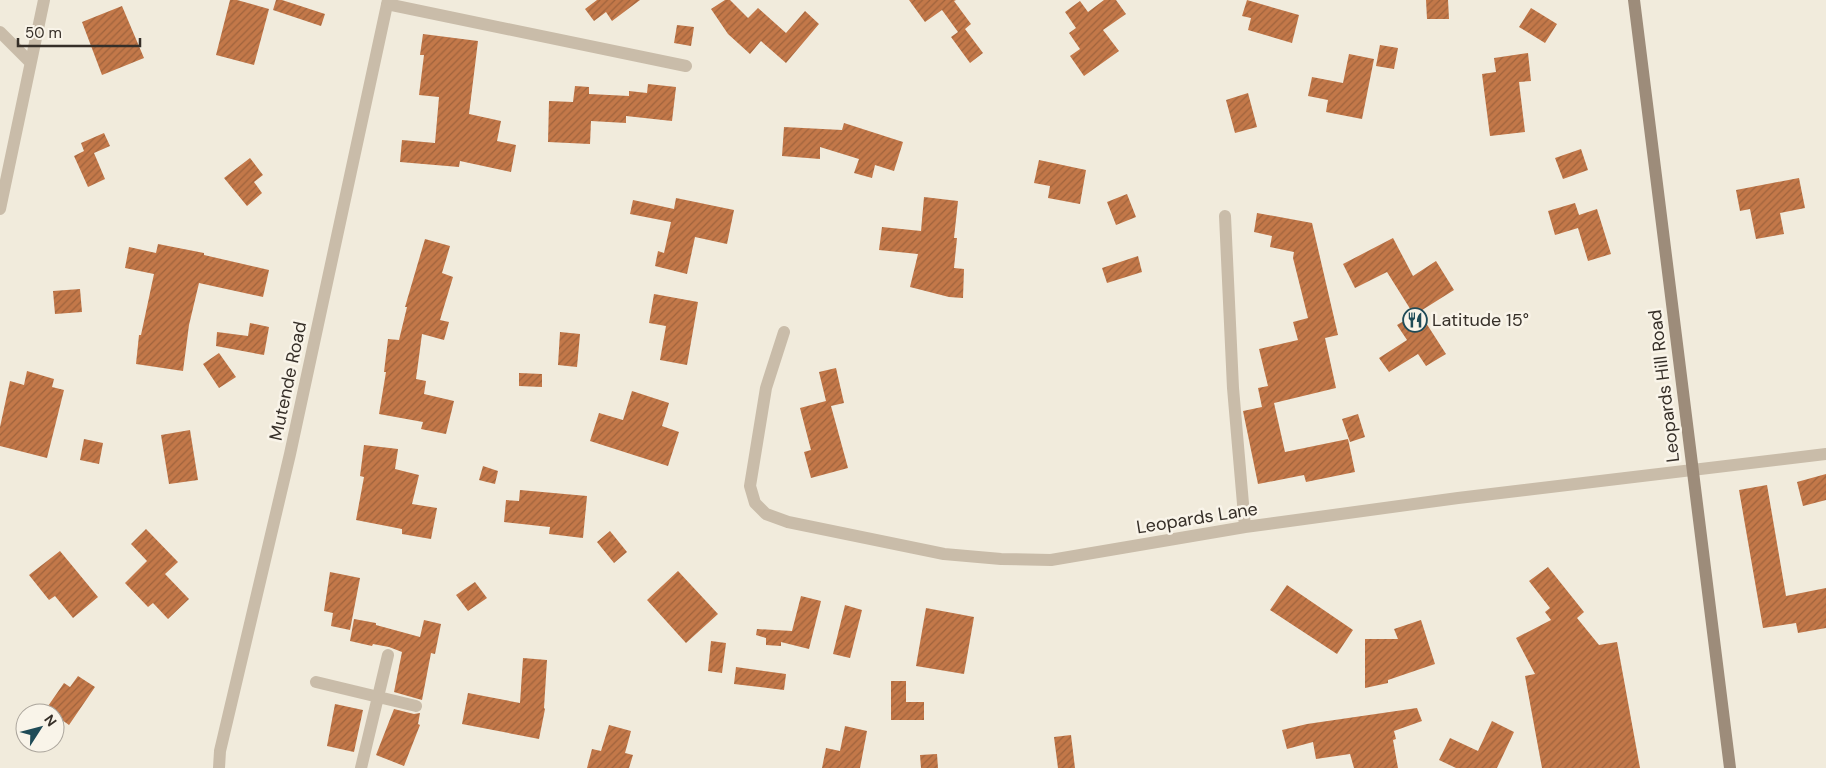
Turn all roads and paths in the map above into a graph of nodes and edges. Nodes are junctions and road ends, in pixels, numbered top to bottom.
1 (44, 0) edge
2 (1634, 0) edge
3 (388, 2) edge
4 (0, 32) edge
5 (30, 62) junction
6 (686, 66) dead end
7 (0, 209) edge
8 (1225, 216) dead end
9 (784, 332) dead end
10 (1826, 454) edge
11 (1692, 472) junction
12 (1245, 527) junction
13 (388, 655) dead end
14 (316, 682) dead end
15 (378, 696) junction
16 (416, 706) dead end
17 (219, 768) edge
18 (361, 768) edge
19 (1730, 768) edge

1 - 5 street
2 - 11 main road, Leopards Hill Road
3 - 6 street
3 - 17 street, Mutende Road
4 - 5 street
5 - 7 street
8 - 12 street
9 - 12 street, Leopards Lane
10 - 11 street, Leopards Lane
11 - 12 street, Leopards Lane
11 - 19 main road, Leopards Hill Road
13 - 15 street
14 - 15 street
15 - 16 street
15 - 18 street

